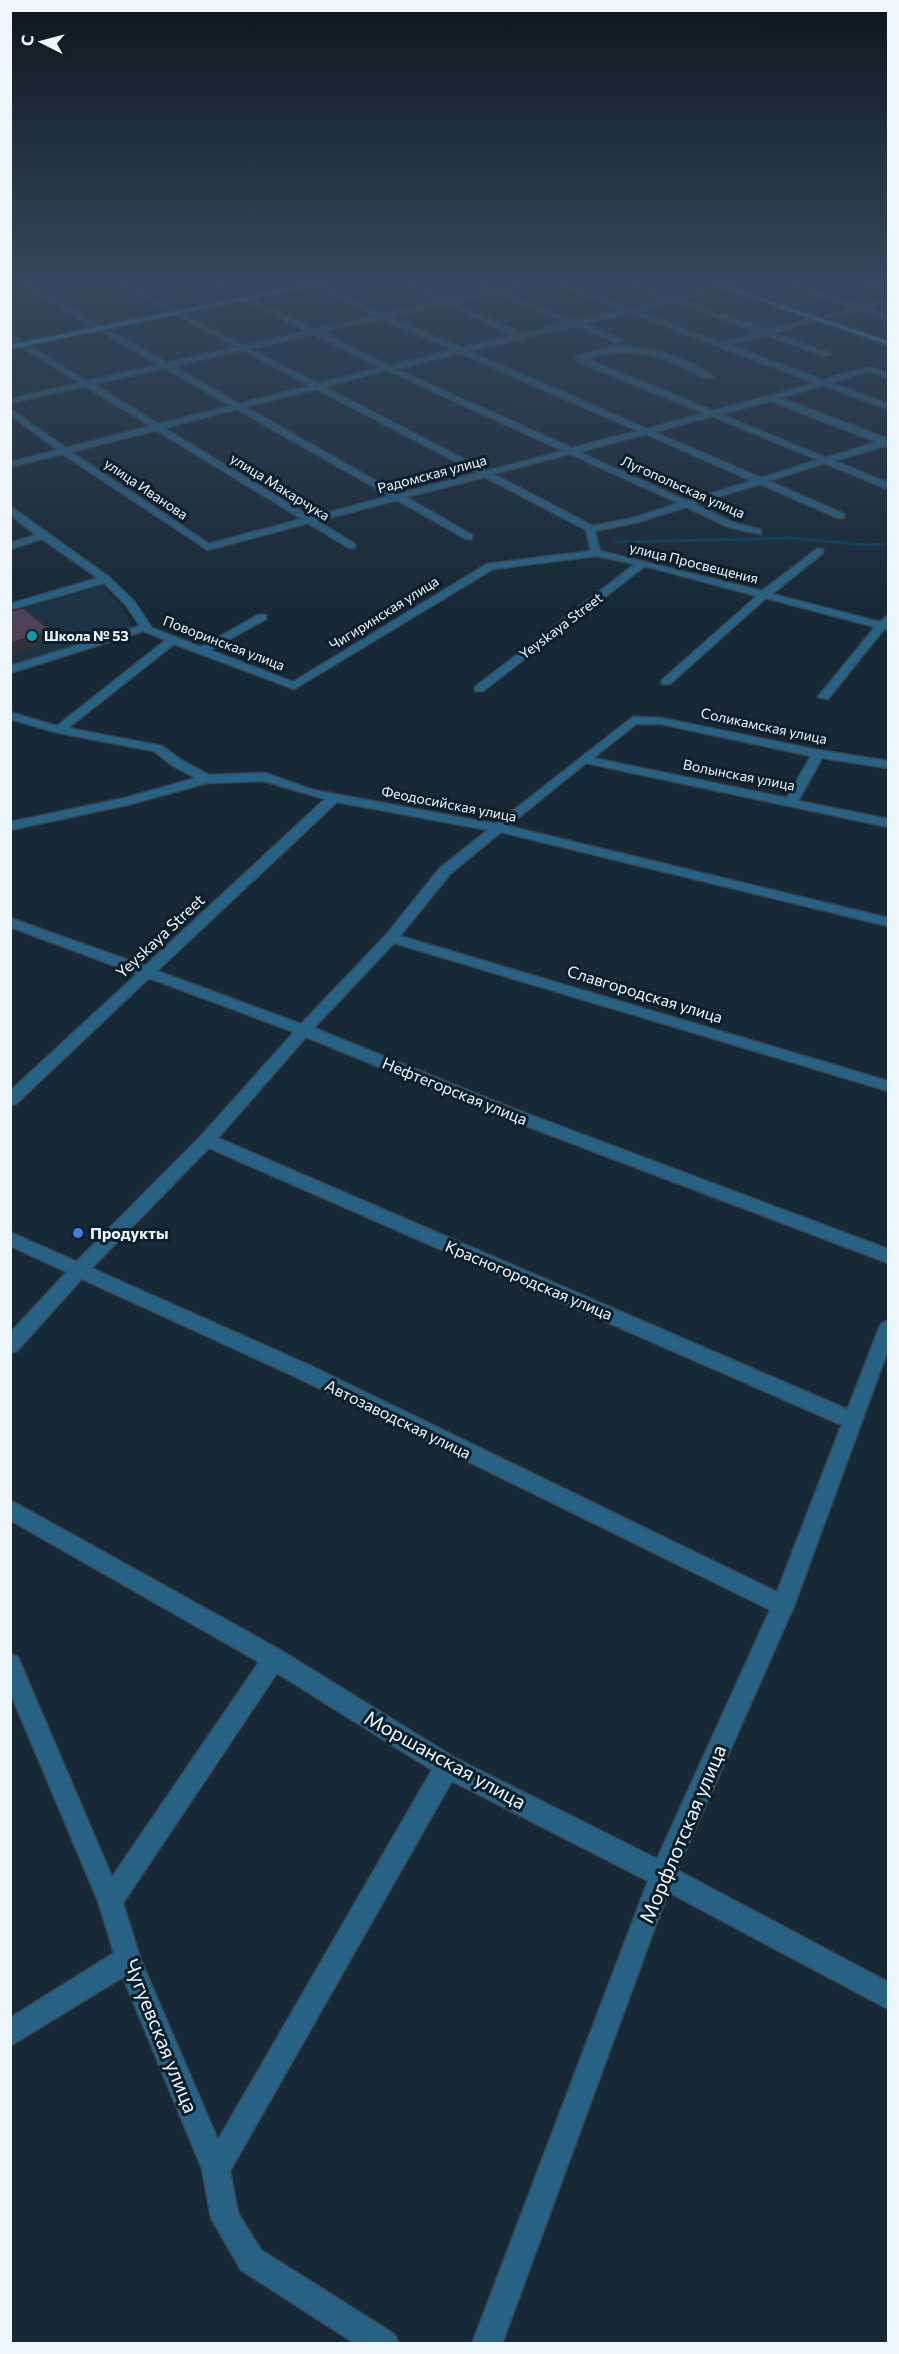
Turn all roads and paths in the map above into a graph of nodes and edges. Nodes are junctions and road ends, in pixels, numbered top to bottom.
1 (60, 390) edge
2 (97, 390) edge
3 (207, 390) edge
4 (310, 390) edge
5 (321, 390) edge
6 (436, 390) edge
7 (552, 390) edge
8 (654, 390) edge
9 (798, 390) edge
10 (839, 390) edge
11 (772, 398) junction
12 (10, 401) edge
13 (888, 407) edge
14 (238, 408) junction
15 (10, 411) edge
16 (710, 413) junction
17 (156, 426) junction
18 (648, 430) junction
19 (888, 442) edge
20 (64, 451) junction
21 (570, 451) junction
22 (825, 461) junction
23 (10, 465) edge
24 (483, 474) junction
25 (762, 482) junction
26 (888, 486) edge
27 (400, 496) junction
28 (687, 504) junction
29 (10, 509) edge
30 (841, 516) dead end
31 (309, 521) junction
32 (592, 529) junction
33 (758, 532) dead end
34 (43, 536) junction
35 (469, 537) dead end
36 (10, 546) edge
37 (352, 546) dead end
38 (208, 547) joint
39 (820, 551) dead end
40 (596, 553) junction
41 (643, 563) junction
42 (490, 566) joint
43 (106, 579) junction
44 (765, 594) junction
45 (10, 606) edge
46 (262, 617) dead end
47 (886, 623) edge
48 (146, 627) junction
49 (174, 639) junction
50 (201, 651) junction
51 (10, 670) edge
52 (666, 682) dead end
53 (294, 686) joint
54 (479, 689) dead end
55 (824, 697) dead end
56 (10, 715) edge
57 (59, 730) junction
58 (818, 754) junction
59 (583, 759) junction
60 (888, 764) edge
61 (207, 779) junction
62 (335, 797) junction
63 (792, 801) junction
64 (888, 823) edge
65 (10, 826) edge
66 (499, 828) junction
67 (888, 922) edge
68 (16, 924) edge
69 (391, 938) junction
70 (146, 973) junction
71 (304, 1030) junction
72 (888, 1086) edge
73 (10, 1100) edge
74 (207, 1140) junction
75 (10, 1238) edge
76 (888, 1256) edge
77 (81, 1268) junction
78 (888, 1328) edge
79 (10, 1346) edge
80 (851, 1420) junction
81 (10, 1509) edge
82 (783, 1606) junction
83 (274, 1659) junction
84 (10, 1665) edge
85 (447, 1766) junction
86 (662, 1875) junction
87 (110, 1901) junction
88 (128, 1959) junction
89 (888, 1996) edge
90 (10, 2033) edge
91 (216, 2169) junction
92 (384, 2343) edge
93 (487, 2343) edge

1 - 12 street
2 - 17 street, улица Макарчука
3 - 14 street
4 - 14 street
5 - 24 street
6 - 21 street, Лугопольская улица
7 - 18 street
8 - 16 street
9 - 11 street, Радомская улица
10 - 13 street
11 - 16 street, Радомская улица
11 - 19 street
14 - 17 street
14 - 27 street
15 - 20 street, улица Иванова
16 - 18 street, Радомская улица
16 - 22 street
17 - 20 street
17 - 31 street, улица Макарчука
18 - 21 street, Радомская улица
18 - 25 street
19 - 22 street
20 - 23 street
20 - 38 street, улица Иванова
21 - 24 street, Радомская улица
21 - 28 street, Лугопольская улица
22 - 25 street
22 - 26 street
24 - 27 street, Радомская улица
24 - 32 street
25 - 28 street
25 - 30 street
27 - 31 street, Радомская улица
27 - 35 street
28 - 32 street
28 - 33 street, Лугопольская улица
29 - 34 street, Поворинская улица
31 - 37 street, улица Макарчука
31 - 38 street, Радомская улица
32 - 40 street
34 - 36 street
34 - 43 street, Поворинская улица
39 - 44 street
40 - 41 street, улица Просвещения
40 - 42 street, улица Просвещения
41 - 44 street, улица Просвещения
41 - 54 street, Yeyskaya Street
42 - 53 street, Чигиринская улица
43 - 45 street
43 - 48 street, Поворинская улица
44 - 47 street, улица Просвещения
44 - 52 street
46 - 50 street
47 - 55 street
48 - 49 street, Поворинская улица
48 - 51 street
49 - 50 street, Поворинская улица
49 - 57 street
50 - 53 street, Поворинская улица
56 - 57 street
57 - 61 street
58 - 59 street, Соликамская улица
58 - 60 street, Соликамская улица
58 - 63 street
59 - 63 street, Волынская улица
59 - 66 street
61 - 62 street, Феодосийская улица
61 - 65 street, Феодосийская улица
62 - 66 street, Феодосийская улица
62 - 70 street, Yeyskaya Street
63 - 64 street, Волынская улица
66 - 67 street, Феодосийская улица
66 - 69 street
68 - 70 street, Нефтегорская улица
69 - 71 street
69 - 72 street, Славгородская улица
70 - 71 street, Нефтегорская улица
70 - 73 street, Yeyskaya Street
71 - 74 street
71 - 76 street, Нефтегорская улица
74 - 77 street
74 - 80 street, Красногородская улица
75 - 77 street, Автозаводская улица
77 - 79 street
77 - 82 street, Автозаводская улица
78 - 80 street, Морфлотская улица
80 - 82 street, Морфлотская улица
81 - 83 street, Моршанская улица
82 - 86 street, Морфлотская улица
83 - 85 street, Моршанская улица
83 - 87 street
84 - 87 street, Чугуевская улица
85 - 86 street, Моршанская улица
85 - 91 street
86 - 89 street, Моршанская улица
86 - 93 street, Морфлотская улица
87 - 88 street, Чугуевская улица
88 - 90 street
88 - 91 street, Чугуевская улица
91 - 92 street, Чугуевская улица

